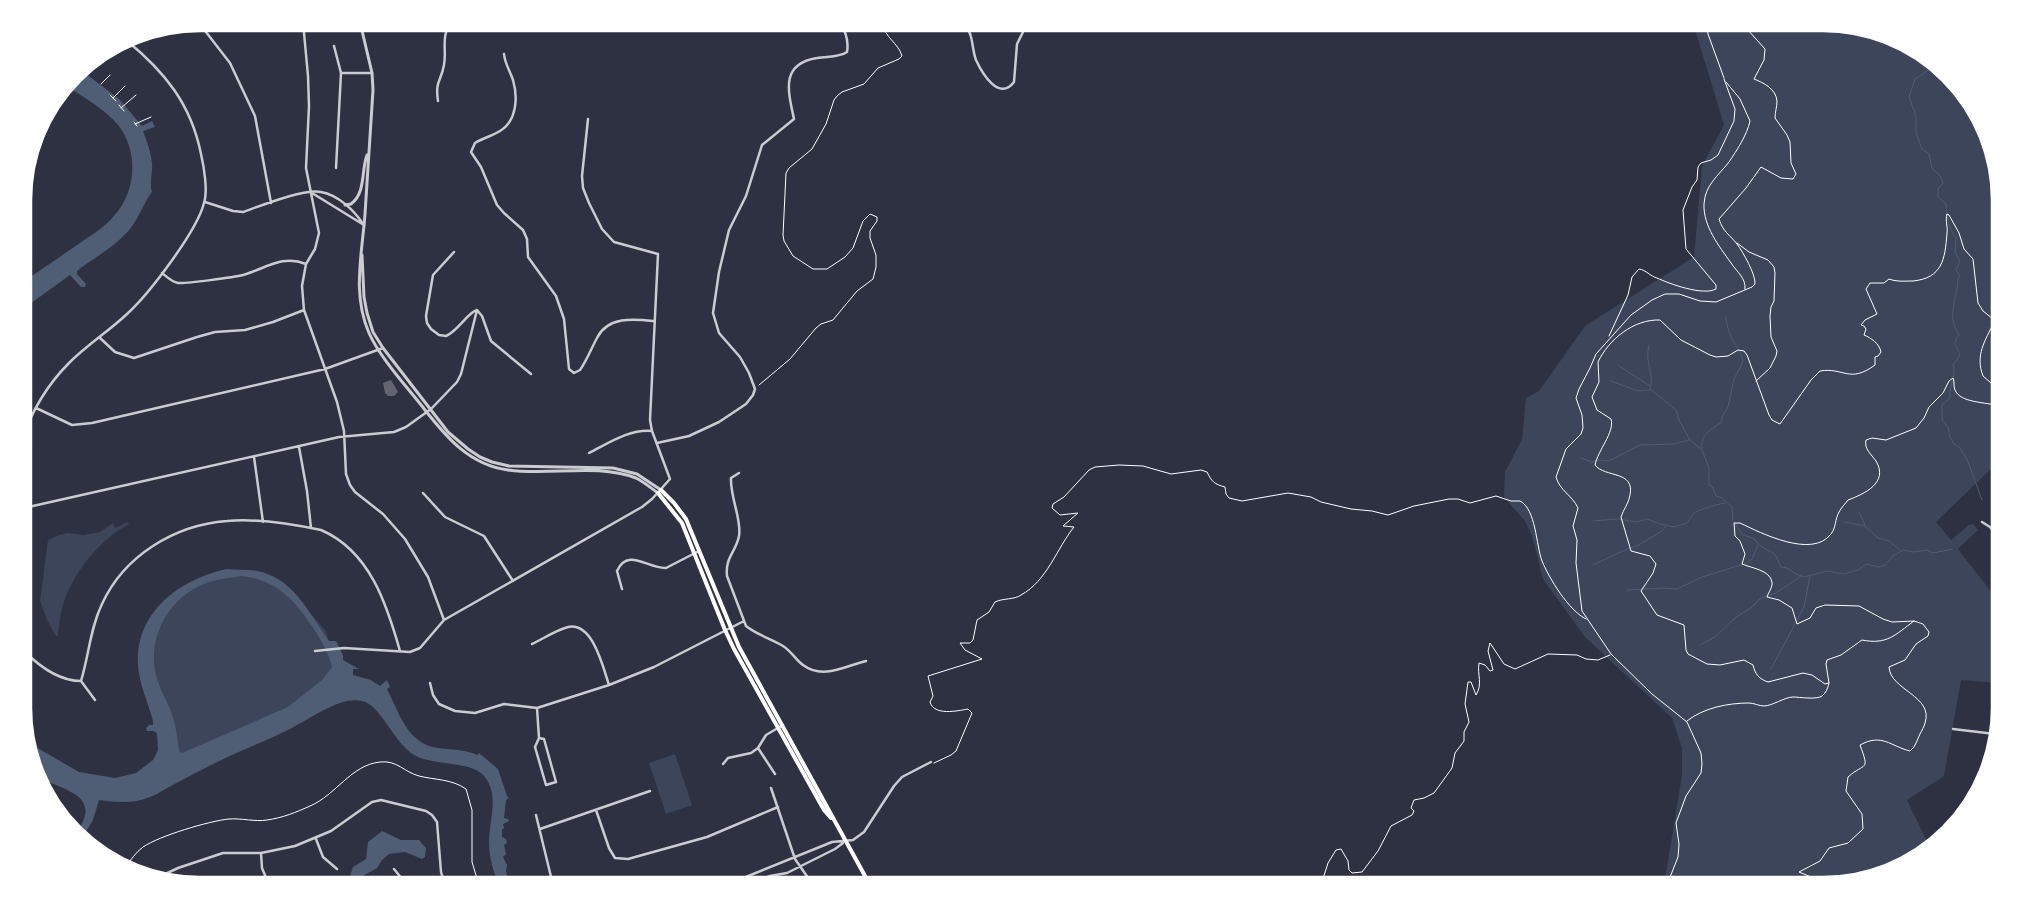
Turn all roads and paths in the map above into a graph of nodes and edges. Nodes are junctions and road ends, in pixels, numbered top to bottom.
1 (204, 31) edge
2 (304, 31) edge
3 (362, 31) edge
4 (446, 31) edge
5 (845, 31) edge
6 (885, 31) edge
7 (968, 31) edge
8 (1024, 31) edge
9 (1708, 31) edge
10 (1749, 31) edge
11 (133, 46) edge
12 (334, 46) dead end
13 (504, 54) dead end
14 (341, 73) junction
15 (372, 73) junction
16 (110, 75) dead end
17 (1724, 80) junction
18 (101, 84) dead end
19 (125, 86) dead end
20 (110, 95) dead end
21 (136, 95) dead end
22 (113, 98) junction
23 (116, 101) dead end
24 (438, 101) dead end
25 (119, 105) dead end
26 (121, 108) junction
27 (124, 111) dead end
28 (150, 116) dead end
29 (588, 119) dead end
30 (136, 124) dead end
31 (368, 152) junction
32 (336, 168) dead end
33 (312, 193) junction
34 (205, 202) junction
35 (271, 203) junction
36 (345, 205) junction
37 (364, 225) junction
38 (1734, 241) junction
39 (454, 252) dead end
40 (306, 264) junction
41 (161, 273) junction
42 (1745, 290) junction
43 (304, 310) junction
44 (477, 310) junction
45 (1992, 317) edge
46 (654, 321) junction
47 (1992, 326) edge
48 (1609, 337) junction
49 (100, 338) junction
50 (381, 348) junction
51 (325, 369) junction
52 (531, 374) dead end
53 (1756, 381) junction
54 (1992, 384) edge
55 (755, 389) junction
56 (1992, 404) edge
57 (36, 408) junction
58 (431, 409) junction
59 (427, 412) junction
60 (32, 416) edge
61 (652, 431) junction
62 (344, 436) junction
63 (657, 444) junction
64 (299, 446) junction
65 (589, 453) dead end
66 (254, 457) junction
67 (739, 473) dead end
68 (660, 491) junction
69 (423, 493) dead end
70 (31, 506) edge
71 (263, 522) junction
72 (1982, 522) dead end
73 (311, 528) junction
74 (1992, 529) edge
75 (697, 552) junction
76 (513, 581) junction
77 (622, 589) dead end
78 (1586, 619) junction
79 (444, 620) junction
80 (744, 621) junction
81 (1914, 621) junction
82 (730, 627) junction
83 (725, 630) junction
84 (532, 644) dead end
85 (315, 651) dead end
86 (400, 651) junction
87 (1611, 654) junction
88 (31, 658) edge
89 (866, 661) dead end
90 (81, 681) junction
91 (1828, 683) junction
92 (430, 684) dead end
93 (609, 685) junction
94 (95, 700) dead end
95 (537, 708) junction
96 (1687, 722) junction
97 (783, 725) junction
98 (778, 728) junction
99 (1953, 729) dead end
100 (1990, 733) edge
101 (539, 738) junction
102 (758, 748) junction
103 (932, 762) joint
104 (722, 764) dead end
105 (775, 774) dead end
106 (771, 788) dead end
107 (650, 791) dead end
108 (778, 807) junction
109 (596, 810) junction
110 (536, 815) dead end
111 (833, 820) junction
112 (540, 829) junction
113 (316, 839) junction
114 (844, 842) junction
115 (261, 853) junction
116 (795, 859) junction
117 (130, 861) edge
118 (800, 867) junction
119 (394, 868) dead end
120 (337, 869) dead end
121 (165, 874) edge
122 (1324, 876) edge
123 (1671, 876) edge
124 (1809, 876) edge
125 (265, 877) edge
126 (400, 877) edge
127 (442, 877) edge
128 (477, 877) edge
129 (552, 877) edge
130 (748, 877) edge
131 (768, 877) edge
132 (807, 877) edge
133 (865, 877) edge

1 - 35 street
2 - 33 street
3 - 15 street
4 - 24 street
5 - 55 street
6 - 55 path
7 - 8 street
9 - 17 path
10 - 38 path
11 - 34 street
12 - 14 street
13 - 46 street
14 - 15 street
14 - 32 street
15 - 31 street
16 - 18 path
17 - 42 path
17 - 48 path
19 - 22 path
20 - 22 path
21 - 26 path
22 - 23 path
25 - 26 path
26 - 27 path
28 - 30 path
29 - 46 street
31 - 36 street
31 - 37 street
33 - 35 street
33 - 36 street
33 - 37 street
33 - 40 street
34 - 35 street
34 - 41 street
36 - 37 street
37 - 50 street
38 - 42 path
38 - 53 path
39 - 44 street
40 - 41 street
40 - 43 street
41 - 49 street
42 - 48 path
43 - 49 street
43 - 51 street
44 - 52 street
44 - 58 street
45 - 53 path
46 - 61 street
47 - 54 path
48 - 78 path
49 - 57 street
50 - 51 street
50 - 58 street
50 - 59 street
51 - 57 street
51 - 62 street
53 - 91 path
55 - 63 street
56 - 81 path
57 - 60 street
58 - 59 street
58 - 68 street
59 - 62 street
59 - 68 street
61 - 63 street
61 - 65 street
62 - 64 street
62 - 79 street
63 - 68 street
64 - 66 street
64 - 73 street
66 - 70 street
66 - 71 street
67 - 80 street
68 - 75 main road
68 - 76 street
69 - 76 street
71 - 73 street
71 - 90 street
72 - 74 street
73 - 86 street
75 - 77 street
75 - 82 main road
75 - 83 main road
76 - 79 street
78 - 87 path
78 - 103 path
79 - 86 street
80 - 82 street
80 - 89 street
81 - 91 path
81 - 124 path
82 - 83 street
82 - 97 main road
83 - 93 street
83 - 98 main road
84 - 93 street
85 - 86 street
87 - 96 path
87 - 122 path
88 - 90 street
90 - 94 street
91 - 96 path
92 - 95 street
93 - 95 street
95 - 101 street
96 - 123 path
97 - 98 street
97 - 111 main road
98 - 102 street
98 - 111 main road
99 - 100 street
101 - 101 street
102 - 104 street
102 - 105 street
103 - 114 street
106 - 108 street
107 - 109 street
108 - 109 street
108 - 116 street
109 - 112 street
110 - 112 street
111 - 114 main road
112 - 129 street
113 - 115 street
113 - 120 street
113 - 127 street
114 - 116 street
114 - 118 street
114 - 133 main road
115 - 121 street
115 - 125 street
116 - 118 street
116 - 130 street
117 - 128 path
118 - 131 street
118 - 132 street
119 - 126 street

